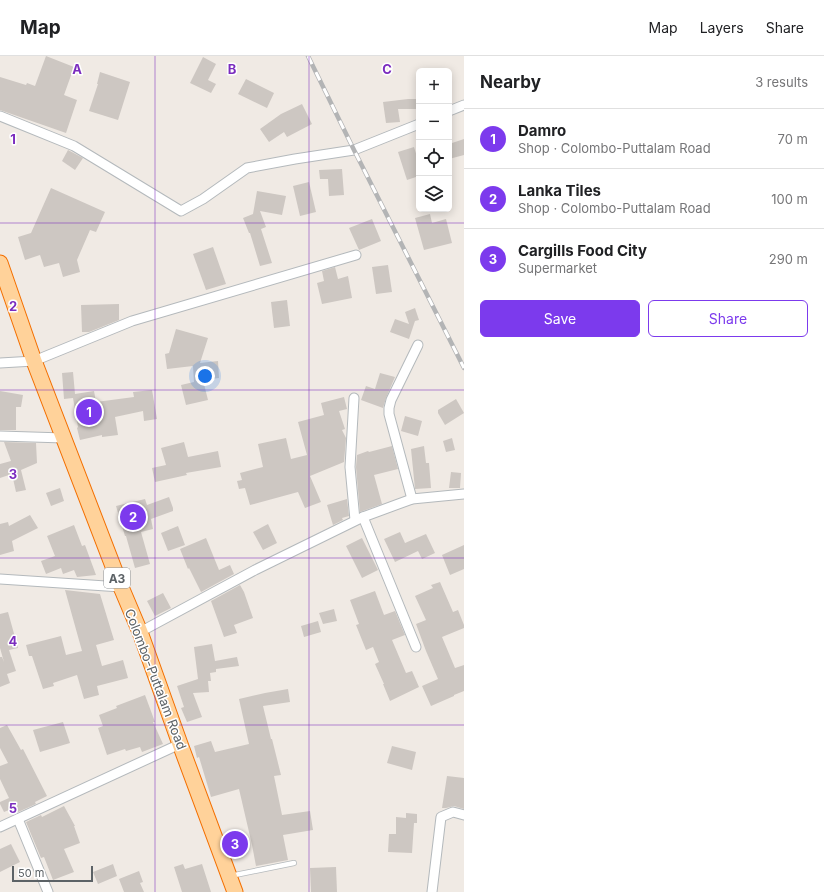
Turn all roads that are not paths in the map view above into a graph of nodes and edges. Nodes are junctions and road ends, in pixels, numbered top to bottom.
1 (464, 105) edge
2 (452, 110) edge
3 (0, 116) edge
4 (416, 125) edge
5 (356, 256) dead end
6 (0, 263) edge
7 (418, 345) dead end
8 (34, 361) junction
9 (0, 363) edge
10 (354, 398) dead end
11 (0, 436) edge
12 (64, 438) junction
13 (464, 494) edge
14 (412, 499) junction
15 (359, 518) junction
16 (0, 579) edge
17 (121, 587) junction
18 (140, 632) junction
19 (416, 647) dead end
20 (180, 744) junction
21 (464, 815) edge
22 (18, 819) junction
23 (0, 827) edge
24 (294, 863) dead end
25 (230, 876) junction
26 (48, 892) edge
27 (235, 892) edge
28 (432, 892) edge

1 - 2 street
3 - 4 street
5 - 8 street
6 - 8 highway, Colombo-Puttalam Road / A3
7 - 14 street
8 - 9 street
8 - 12 highway, Colombo-Puttalam Road / A3
10 - 15 street
11 - 12 street
12 - 17 highway, Colombo-Puttalam Road / A3
13 - 14 street
14 - 15 street
15 - 18 street
15 - 19 street
16 - 17 street
17 - 18 highway, Colombo-Puttalam Road / A3
18 - 20 highway, Colombo-Puttalam Road / A3
20 - 22 street
20 - 25 highway, Colombo-Puttalam Road / A3
21 - 28 street
22 - 23 street
22 - 26 street
24 - 25 lane
25 - 27 highway, Colombo-Puttalam Road / A3

